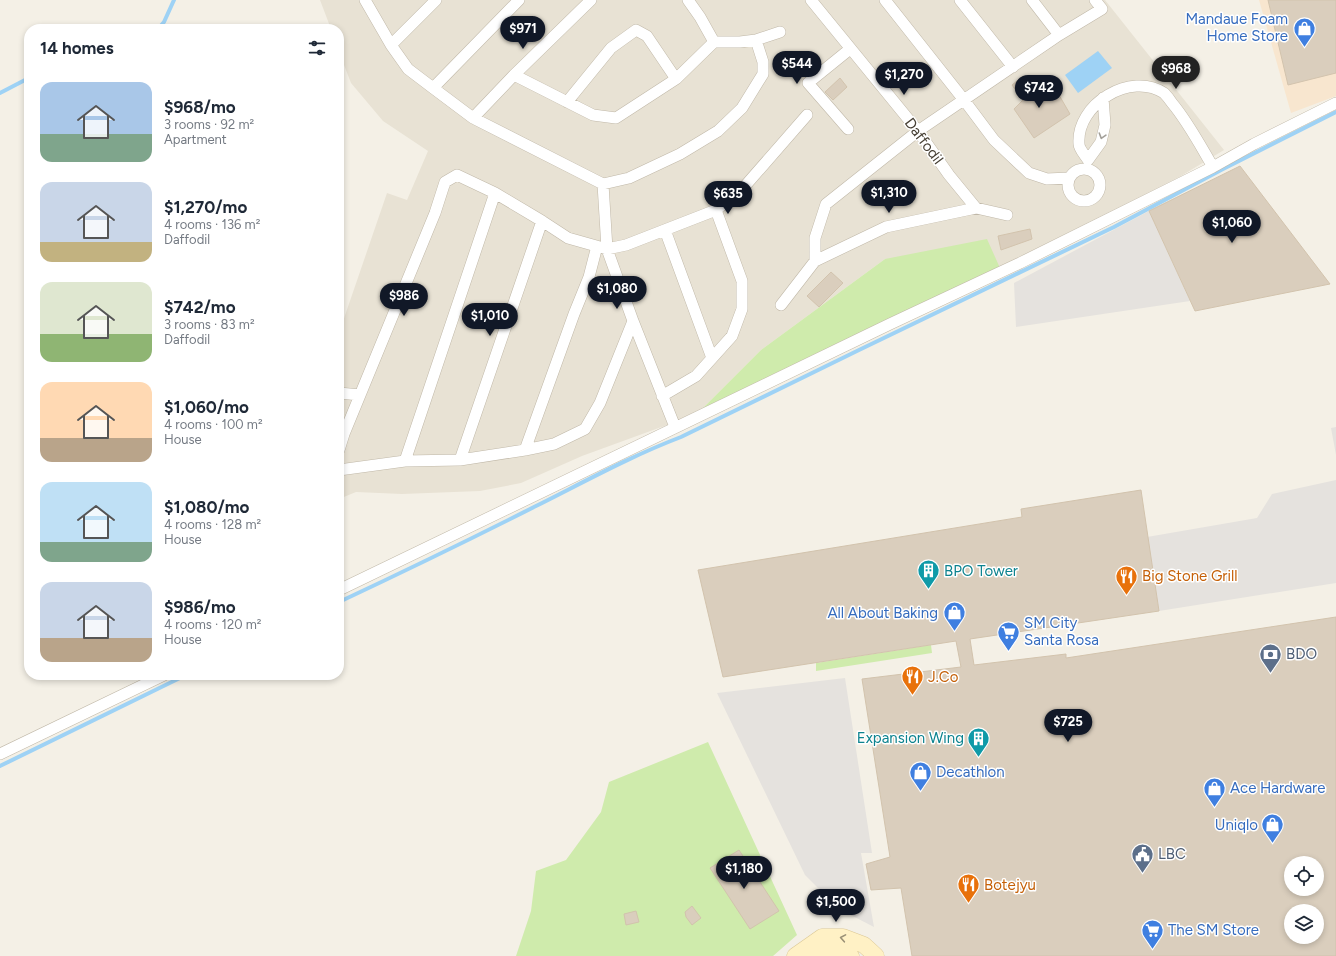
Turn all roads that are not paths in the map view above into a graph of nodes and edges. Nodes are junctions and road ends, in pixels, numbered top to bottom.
1 (365, 0) edge
2 (436, 0) edge
3 (519, 0) edge
4 (591, 0) edge
5 (688, 0) edge
6 (811, 0) edge
7 (885, 0) edge
8 (960, 0) edge
9 (1032, 0) edge
10 (1095, 0) edge
11 (780, 32) dead end
12 (1059, 35) junction
13 (756, 40) junction
14 (714, 42) junction
15 (392, 45) junction
16 (850, 49) junction
17 (1013, 67) junction
18 (514, 75) junction
19 (676, 79) junction
20 (433, 88) junction
21 (1102, 98) junction
22 (964, 100) junction
23 (567, 102) junction
24 (1336, 103) edge
25 (807, 115) dead end
26 (474, 118) junction
27 (848, 129) dead end
28 (918, 131) junction
29 (1088, 165) junction
30 (1213, 167) junction
31 (1070, 178) junction
32 (602, 184) junction
33 (495, 193) junction
34 (976, 208) junction
35 (716, 210) junction
36 (1008, 215) dead end
37 (542, 221) junction
38 (665, 230) junction
39 (602, 248) junction
40 (815, 261) junction
41 (781, 305) dead end
42 (633, 321) junction
43 (712, 358) junction
44 (344, 393) edge
45 (360, 395) junction
46 (662, 396) junction
47 (675, 426) junction
48 (344, 434) edge
49 (525, 450) junction
50 (460, 460) junction
51 (405, 461) junction
52 (344, 469) edge
53 (344, 588) edge
54 (154, 680) edge
55 (0, 754) edge
56 (795, 956) edge
57 (812, 956) edge
58 (851, 956) edge
59 (876, 956) edge

1 - 15 street
2 - 15 street
3 - 20 street
4 - 18 street
5 - 14 street
6 - 16 street, Daffodil
7 - 22 street
8 - 17 street
9 - 12 street
10 - 12 street
11 - 13 street
12 - 17 street
13 - 14 street
13 - 32 street
14 - 19 street
15 - 20 street
16 - 27 street
16 - 28 street, Daffodil
17 - 22 street
18 - 23 street
18 - 26 street
19 - 23 street
19 - 23 street
20 - 26 street
21 -> 29 street
21 - 29 street
21 - 30 street
22 - 28 street
22 - 31 street
24 - 30 street
25 - 35 street
26 - 32 street
28 - 34 street, Daffodil
28 - 40 street
29 - 31 street
29 - 31 street
30 - 47 street
32 - 39 street
33 - 37 street
33 - 45 street
33 - 51 street
34 - 36 street
34 - 40 street
35 - 38 street
35 - 43 street
37 - 39 street
37 - 50 street
38 - 39 street
38 - 43 street
39 - 42 street
39 - 49 street
40 - 41 street
42 - 46 street
42 - 49 street
43 - 46 street
44 - 45 street
45 - 48 street
46 - 47 street
47 - 53 street
49 - 50 street
50 - 51 street
51 - 52 street
54 - 55 street
59 -> 56 main road
57 - 58 main road

